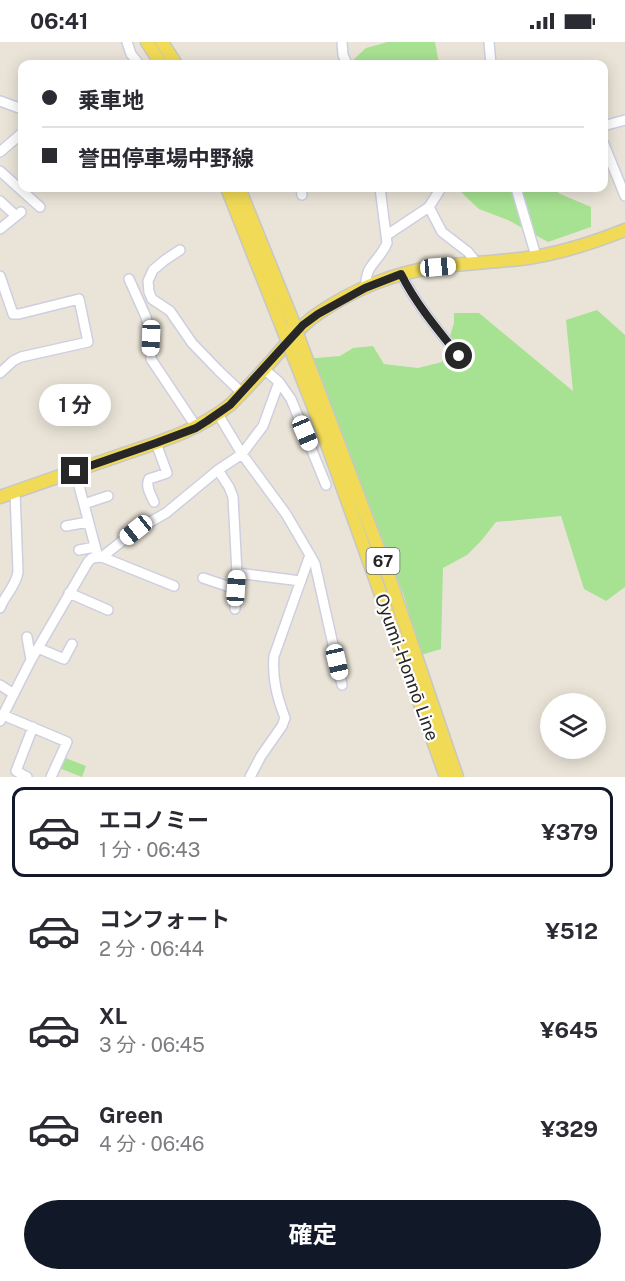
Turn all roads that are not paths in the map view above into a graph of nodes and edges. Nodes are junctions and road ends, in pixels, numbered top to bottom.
1 (127, 42) edge
2 (147, 42) edge
3 (162, 42) edge
4 (342, 42) edge
5 (489, 42) edge
6 (136, 60) edge
7 (158, 60) edge
8 (173, 60) edge
9 (345, 60) edge
10 (491, 60) edge
11 (0, 101) edge
12 (18, 108) edge
13 (625, 120) edge
14 (608, 125) edge
15 (18, 136) edge
16 (0, 152) edge
17 (608, 154) edge
18 (0, 171) edge
19 (18, 187) edge
20 (23, 192) edge
21 (229, 192) edge
22 (240, 192) edge
23 (381, 192) edge
24 (438, 192) edge
25 (517, 192) edge
26 (625, 196) edge
27 (0, 201) edge
28 (40, 207) dead end
29 (429, 207) junction
30 (0, 229) edge
31 (625, 230) edge
32 (387, 235) junction
33 (180, 250) dead end
34 (536, 256) junction
35 (477, 263) junction
36 (401, 274) junction
37 (0, 276) edge
38 (129, 279) dead end
39 (365, 288) junction
40 (4, 304) edge
41 (287, 323) junction
42 (298, 351) junction
43 (459, 356) dead end
44 (264, 369) junction
45 (0, 373) edge
46 (279, 382) junction
47 (242, 393) junction
48 (218, 414) junction
49 (196, 428) junction
50 (156, 443) junction
51 (242, 454) junction
52 (218, 470) junction
53 (75, 471) junction
54 (326, 485) dead end
55 (15, 492) junction
56 (108, 496) dead end
57 (0, 497) edge
58 (154, 502) dead end
59 (84, 504) junction
60 (88, 522) junction
61 (66, 526) dead end
62 (95, 547) junction
63 (79, 550) dead end
64 (310, 555) junction
65 (100, 557) junction
66 (237, 573) junction
67 (203, 578) dead end
68 (301, 581) junction
69 (174, 586) dead end
70 (236, 588) junction
71 (69, 593) junction
72 (0, 608) edge
73 (235, 609) dead end
74 (108, 610) dead end
75 (27, 637) dead end
76 (72, 644) dead end
77 (38, 648) junction
78 (31, 660) junction
79 (0, 685) edge
80 (342, 685) dead end
81 (14, 694) junction
82 (2, 718) edge
83 (33, 727) junction
84 (27, 777) edge
85 (51, 777) edge
86 (250, 777) edge
87 (446, 777) edge
88 (457, 777) edge

1 - 6 street
2 - 7 main road
3 - 8 main road
4 - 9 street
5 - 10 street
11 - 12 street
13 - 14 street
15 - 16 street
17 - 26 street
18 - 19 street
20 - 28 street
21 - 41 main road, Oyumi-Honnō Line / 67
22 - 41 main road, Oyumi-Honnō Line / 67
23 - 32 street
24 - 29 street
25 - 34 street
27 - 30 street
29 - 32 street
29 - 35 street
31 - 34 main road
32 - 39 street
33 - 47 street
34 - 35 main road
35 - 36 main road
36 - 39 main road
36 - 43 street
37 - 40 street
38 - 49 street
39 - 44 main road
40 - 45 street
41 - 42 main road, Oyumi-Honnō Line / 67, bridge
42 - 87 main road, Oyumi-Honnō Line / 67
42 - 88 main road, Oyumi-Honnō Line / 67
44 - 46 street
44 - 47 main road
46 - 51 street
46 - 54 street
47 - 48 main road
48 - 49 main road
48 - 51 street
49 - 50 main road
50 - 53 main road
50 - 58 street
51 - 52 street
51 - 64 street
52 - 65 street
52 - 66 street
53 - 55 main road
53 - 59 street
55 - 57 main road
55 - 72 street
56 - 59 street
59 - 60 street
60 - 61 street
60 - 62 street
62 - 63 street
62 - 65 street
64 - 68 street
64 - 80 street
65 - 69 street
65 - 71 street
66 - 68 street
66 - 70 street
67 - 70 street
68 - 86 street
70 - 73 street
71 - 74 street
71 - 77 street
75 - 78 street
76 - 77 street
77 - 78 street
78 - 81 street
79 - 81 street
81 - 82 street
82 - 83 street
83 - 84 street
83 - 85 street

